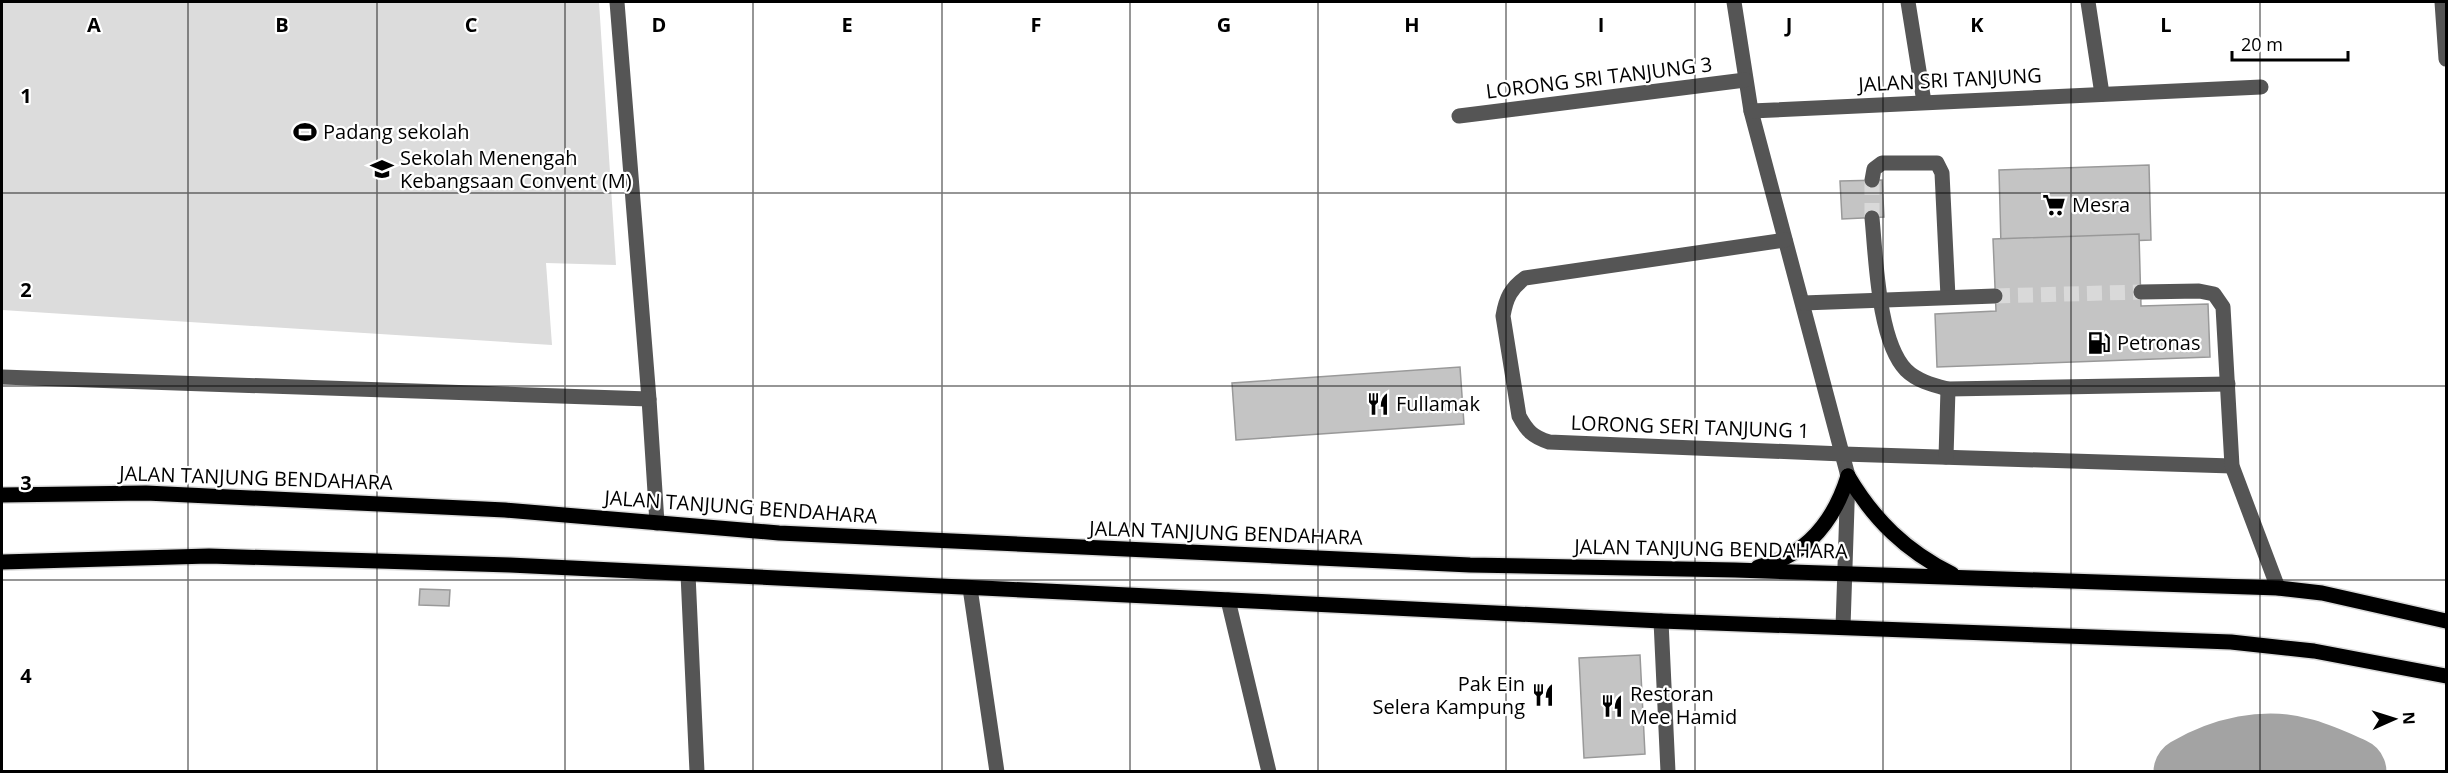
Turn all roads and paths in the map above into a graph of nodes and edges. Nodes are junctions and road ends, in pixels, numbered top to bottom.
1 (616, 2) edge
2 (1734, 2) edge
3 (1908, 2) edge
4 (2088, 2) edge
5 (2442, 2) edge
6 (2446, 59) edge
7 (1745, 80) junction
8 (2261, 87) dead end
9 (2102, 94) junction
10 (1924, 102) junction
11 (1751, 111) junction
12 (1459, 116) dead end
13 (1872, 180) dead end
14 (1872, 218) tunnel mouth
15 (1785, 240) junction
16 (2141, 292) tunnel mouth
17 (1995, 296) tunnel mouth
18 (1948, 297) junction
19 (1880, 300) junction
20 (1803, 303) junction
21 (2, 376) edge
22 (2228, 384) junction
23 (1948, 390) junction
24 (649, 399) junction
25 (1843, 454) junction
26 (1946, 457) junction
27 (2232, 466) junction
28 (1848, 476) junction
29 (2, 495) edge
30 (657, 523) junction
31 (2, 562) edge
32 (1735, 570) junction
33 (1844, 573) junction
34 (688, 574) junction
35 (1957, 577) junction
36 (970, 588) junction
37 (2278, 588) junction
38 (1228, 600) junction
39 (1661, 621) junction
40 (2446, 621) edge
41 (1843, 627) junction
42 (2446, 676) edge
43 (697, 771) edge
44 (997, 771) edge
45 (1269, 771) edge
46 (1668, 771) edge

1 - 24 street
2 - 7 street
3 - 10 street
4 - 9 street
5 - 6 street
7 - 11 street
7 - 12 street, LORONG SRI TANJUNG 3
8 - 9 street, JALAN SRI TANJUNG
9 - 10 street, JALAN SRI TANJUNG
10 - 11 street, JALAN SRI TANJUNG
11 - 15 street
13 - 18 street
14 - 19 street
15 - 20 street
15 - 25 street, LORONG SERI TANJUNG 1
16 - 22 street
17 - 18 street
18 - 19 street
19 - 20 street
19 - 23 street
20 - 25 street
21 - 24 street
22 - 23 street
22 - 27 street
23 - 26 street
24 - 30 street
25 - 26 street, LORONG SERI TANJUNG 1
25 - 28 street
26 - 27 street, LORONG SERI TANJUNG 1
27 - 37 street
28 - 32 main road
28 - 33 street
28 - 35 main road
29 - 30 main road, JALAN TANJUNG BENDAHARA
30 - 32 main road, JALAN TANJUNG BENDAHARA
31 - 34 main road
32 - 33 main road, JALAN TANJUNG BENDAHARA
33 - 35 main road, JALAN TANJUNG BENDAHARA
33 - 41 street
34 - 36 main road
34 - 43 street
35 - 37 main road, JALAN TANJUNG BENDAHARA
36 - 38 main road
36 - 44 street
37 - 40 main road, JALAN TANJUNG BENDAHARA
38 - 39 main road
38 - 45 street
39 - 41 main road
39 - 46 street
41 - 42 main road

